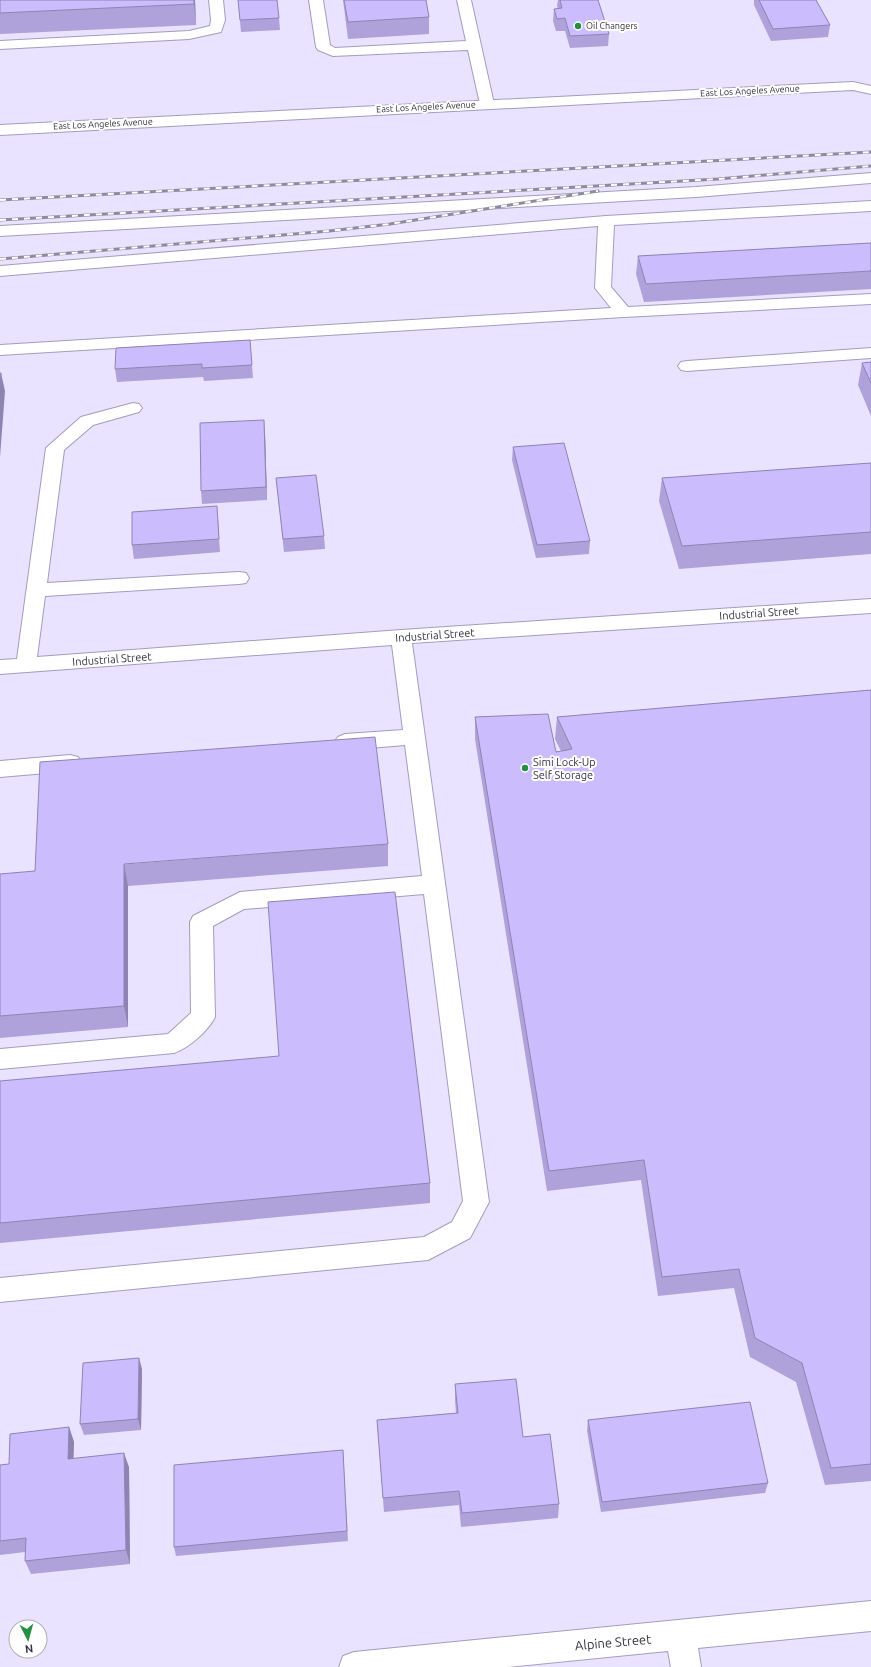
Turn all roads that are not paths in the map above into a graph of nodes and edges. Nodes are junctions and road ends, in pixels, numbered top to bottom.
1 (216, 0) edge
2 (316, 0) edge
3 (464, 0) edge
4 (0, 45) edge
5 (475, 45) junction
6 (871, 75) edge
7 (853, 86) junction
8 (871, 90) edge
9 (486, 104) junction
10 (0, 130) edge
11 (871, 178) edge
12 (871, 206) edge
13 (606, 221) junction
14 (0, 231) edge
15 (0, 271) edge
16 (871, 299) edge
17 (624, 312) junction
18 (0, 350) edge
19 (871, 354) edge
20 (687, 366) dead end
21 (133, 408) dead end
22 (239, 578) dead end
23 (36, 590) junction
24 (871, 606) edge
25 (401, 637) junction
26 (26, 665) junction
27 (0, 667) edge
28 (414, 737) junction
29 (326, 744) edge
30 (88, 762) edge
31 (0, 769) edge
32 (433, 884) junction
33 (0, 1059) edge
34 (0, 1290) edge
35 (871, 1616) edge
36 (681, 1636) junction
37 (354, 1667) edge
38 (686, 1667) edge

1 - 4 street
2 - 5 street
3 - 5 street
5 - 9 street
6 - 7 street, East Los Angeles Avenue
7 - 8 street, East Los Angeles Avenue
7 - 9 street, East Los Angeles Avenue
9 - 10 street, East Los Angeles Avenue
11 - 14 street
12 - 13 street
13 - 15 street
13 - 17 street
16 - 17 street
17 - 18 street
19 - 20 street
21 - 23 street
22 - 23 street
23 - 26 street
24 - 25 street, Industrial Street
25 - 26 street, Industrial Street
25 - 28 street
26 - 27 street, Industrial Street
28 - 29 street
28 - 32 street
30 - 31 street
32 - 33 street
32 - 34 street
35 - 36 street, Alpine Street
36 - 37 street, Alpine Street
36 - 38 street

